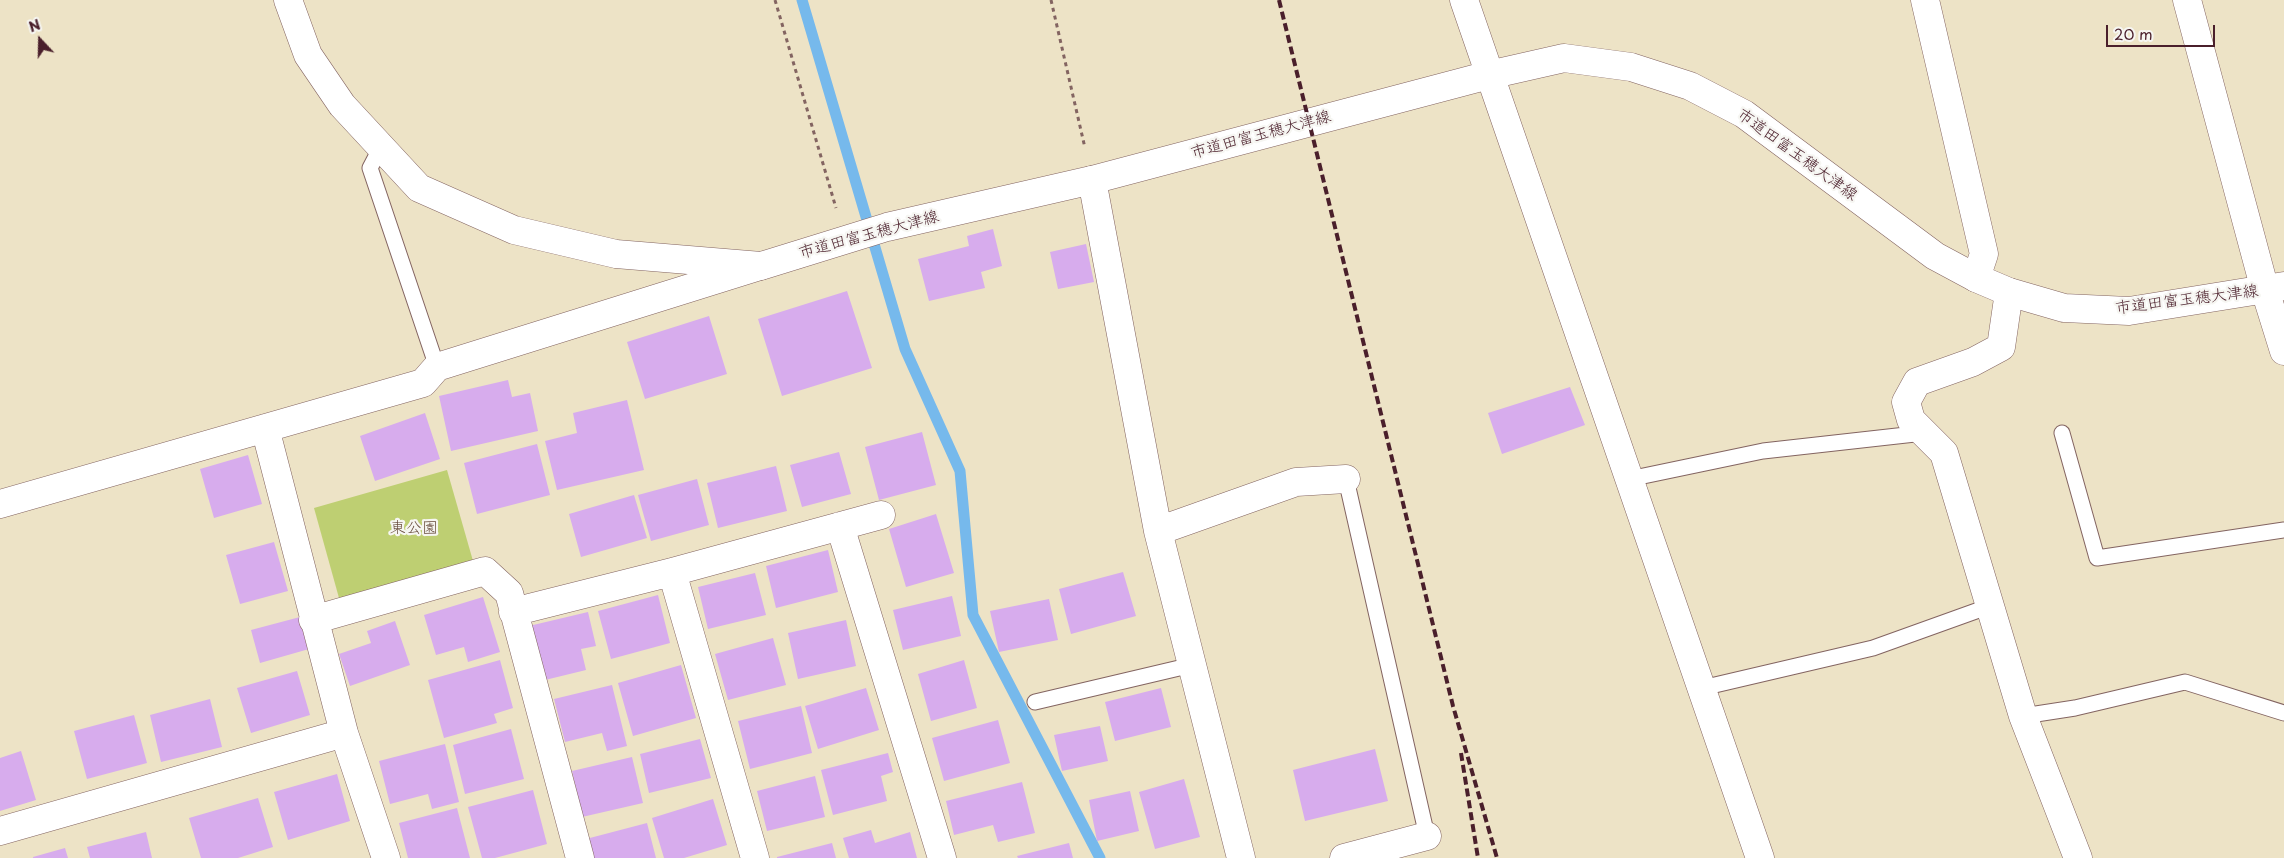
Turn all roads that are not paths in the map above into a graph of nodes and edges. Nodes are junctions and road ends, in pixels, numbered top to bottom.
1 (288, 0) edge
2 (1464, 0) edge
3 (1925, 0) edge
4 (2187, 0) edge
5 (1489, 75) junction
6 (381, 147) junction
7 (1092, 180) junction
8 (761, 266) junction
9 (1976, 278) junction
10 (2274, 288) edge
11 (2009, 292) junction
12 (2284, 351) edge
13 (437, 367) junction
14 (265, 428) junction
15 (1924, 433) junction
16 (2062, 433) dead end
17 (1346, 479) joint
18 (1629, 479) junction
19 (0, 504) edge
20 (881, 515) dead end
21 (840, 526) junction
22 (2284, 530) edge
23 (1158, 531) junction
24 (672, 572) junction
25 (1990, 606) junction
26 (513, 612) junction
27 (313, 620) junction
28 (1192, 665) junction
29 (1702, 688) junction
30 (1035, 702) dead end
31 (2284, 713) edge
32 (2023, 716) junction
33 (344, 733) junction
34 (0, 831) edge
35 (1427, 836) joint
36 (378, 856) edge
37 (580, 858) edge
38 (755, 858) edge
39 (942, 858) edge
40 (1241, 858) edge
41 (1344, 858) edge
42 (1760, 858) edge
43 (2078, 858) edge

1 - 6 street, 市道田富玉穂大津線
2 - 5 street
3 - 9 street
4 - 10 street
5 - 7 street, 市道田富玉穂大津線
5 - 9 street, 市道田富玉穂大津線
5 - 18 street
6 - 8 street, 市道田富玉穂大津線
6 - 13 lane
7 - 8 street, 市道田富玉穂大津線
7 - 23 street
8 - 13 street
9 - 11 street, 市道田富玉穂大津線
10 - 11 street, 市道田富玉穂大津線
10 - 12 street
11 - 15 street
13 - 14 street
14 - 19 street
14 - 27 street
15 - 18 lane
15 - 25 street
16 - 22 lane
17 - 23 street
17 - 35 lane
18 - 29 street
20 - 21 street
21 - 24 street
21 - 39 street
23 - 28 street
24 - 26 street
24 - 38 street
25 - 29 lane
25 - 32 street
26 - 27 street
26 - 37 street
27 - 33 street
28 - 30 lane
28 - 40 street
29 - 42 street
31 - 32 lane
32 - 43 street
33 - 34 street
33 - 36 street
35 - 41 street

